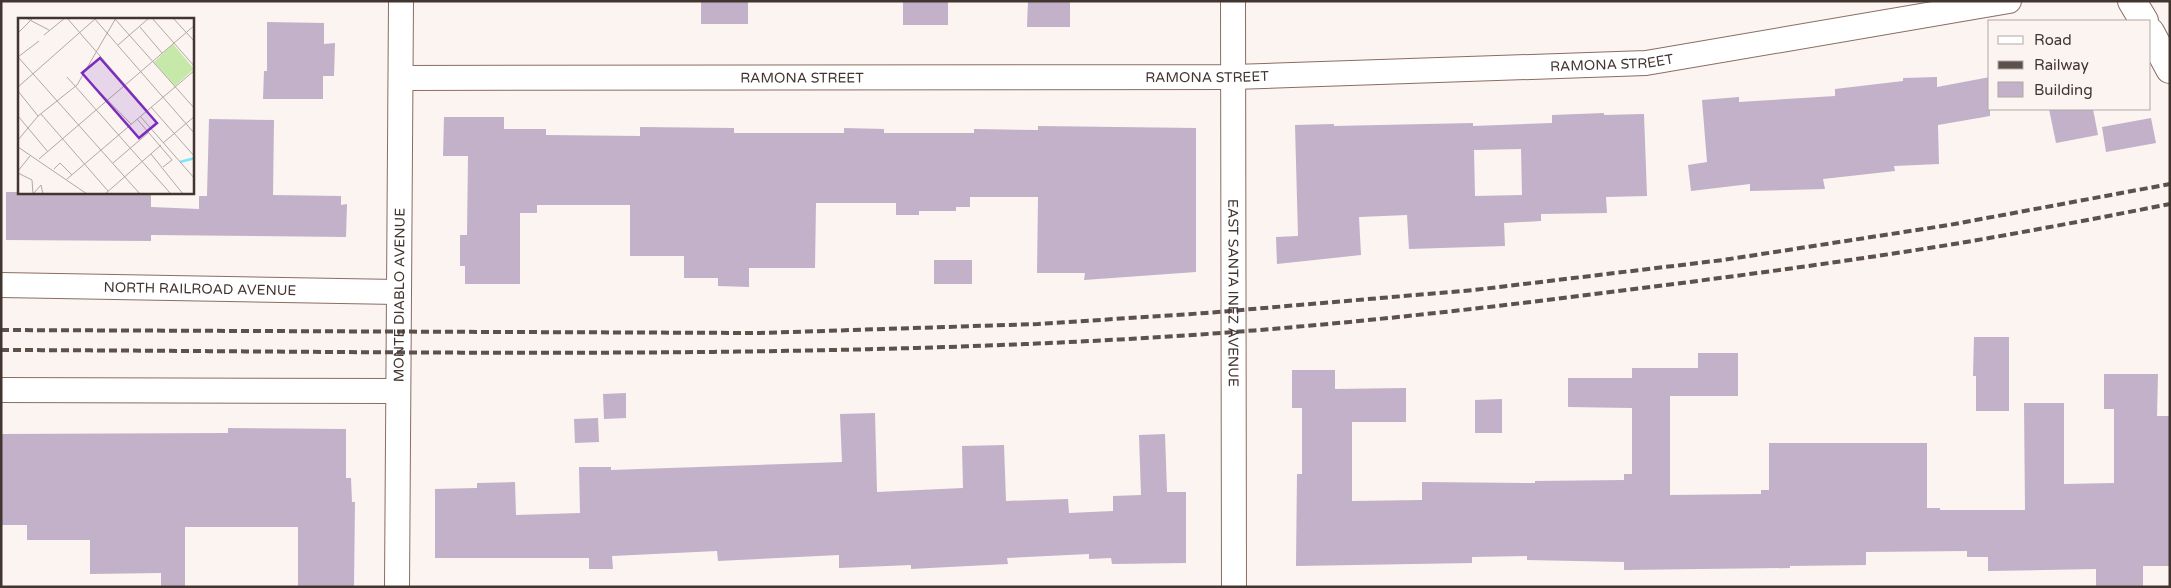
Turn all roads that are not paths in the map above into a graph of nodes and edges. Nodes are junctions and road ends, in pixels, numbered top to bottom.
1 (400, 1) edge
2 (1233, 1) edge
3 (2009, 1) edge
4 (2132, 1) edge
5 (2143, 20) edge
6 (2151, 34) edge
7 (2170, 69) edge
8 (1233, 77) junction
9 (401, 78) junction
10 (1, 285) edge
11 (398, 292) junction
12 (1, 390) edge
13 (398, 391) junction
14 (397, 587) edge
15 (1234, 587) edge

1 - 9 street, MONTE DIABLO AVENUE
2 - 8 street, EAST SANTA INEZ AVENUE
3 - 8 street, RAMONA STREET
4 - 5 main road
6 - 7 main road
8 - 9 street, RAMONA STREET
8 - 15 street, EAST SANTA INEZ AVENUE
9 - 11 street, MONTE DIABLO AVENUE
10 - 11 street, NORTH RAILROAD AVENUE
11 - 13 street, MONTE DIABLO AVENUE
12 - 13 street
13 - 14 street, MONTE DIABLO AVENUE

